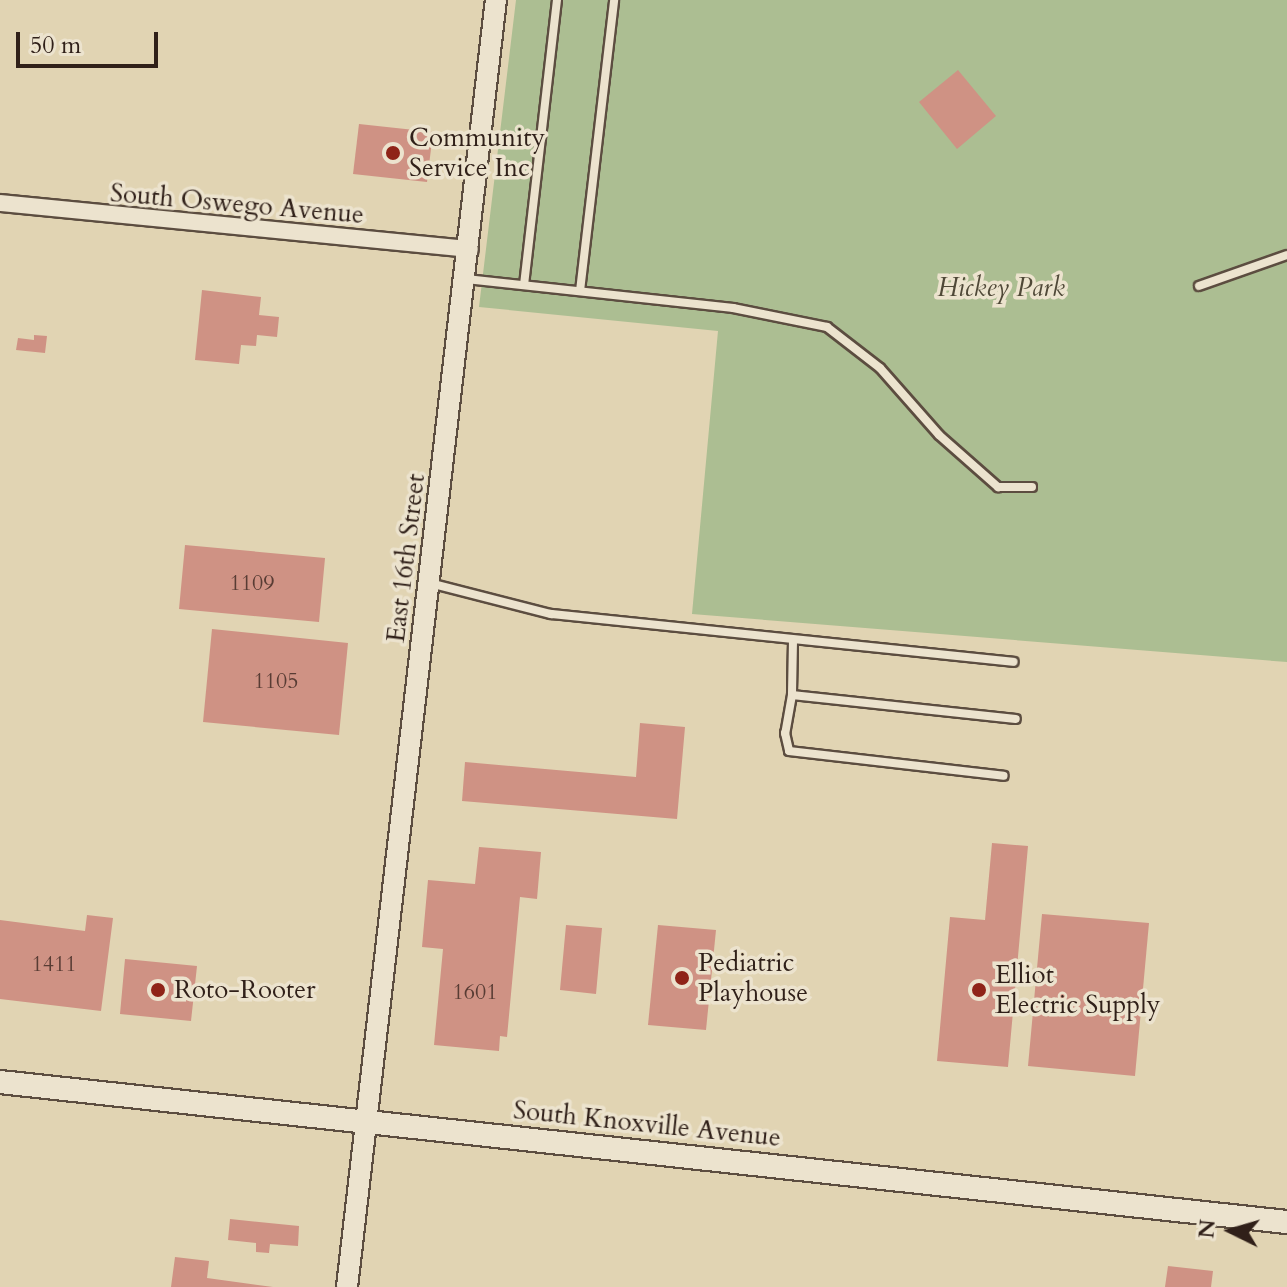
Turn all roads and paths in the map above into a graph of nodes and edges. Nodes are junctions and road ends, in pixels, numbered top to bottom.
1 (496, 0) edge
2 (557, 0) edge
3 (614, 0) edge
4 (0, 203) edge
5 (470, 249) junction
6 (1287, 255) edge
7 (466, 279) junction
8 (524, 285) junction
9 (1199, 286) dead end
10 (580, 291) junction
11 (1032, 487) dead end
12 (429, 583) junction
13 (793, 641) junction
14 (1014, 662) dead end
15 (792, 695) junction
16 (1016, 719) dead end
17 (1004, 776) dead end
18 (0, 1082) edge
19 (364, 1122) junction
20 (1287, 1222) edge
21 (347, 1287) edge

1 - 5 street, East 16th Street
2 - 8 lane
3 - 10 lane
4 - 5 street, South Oswego Avenue
5 - 7 street, East 16th Street
6 - 9 lane
7 - 8 lane
7 - 12 street, East 16th Street
8 - 10 lane
10 - 11 lane
12 - 13 lane
12 - 19 street, East 16th Street
13 - 14 lane
13 - 15 lane
15 - 16 lane
15 - 17 lane
18 - 19 main road, South Knoxville Avenue
19 - 20 main road, South Knoxville Avenue
19 - 21 street, East 16th Street

